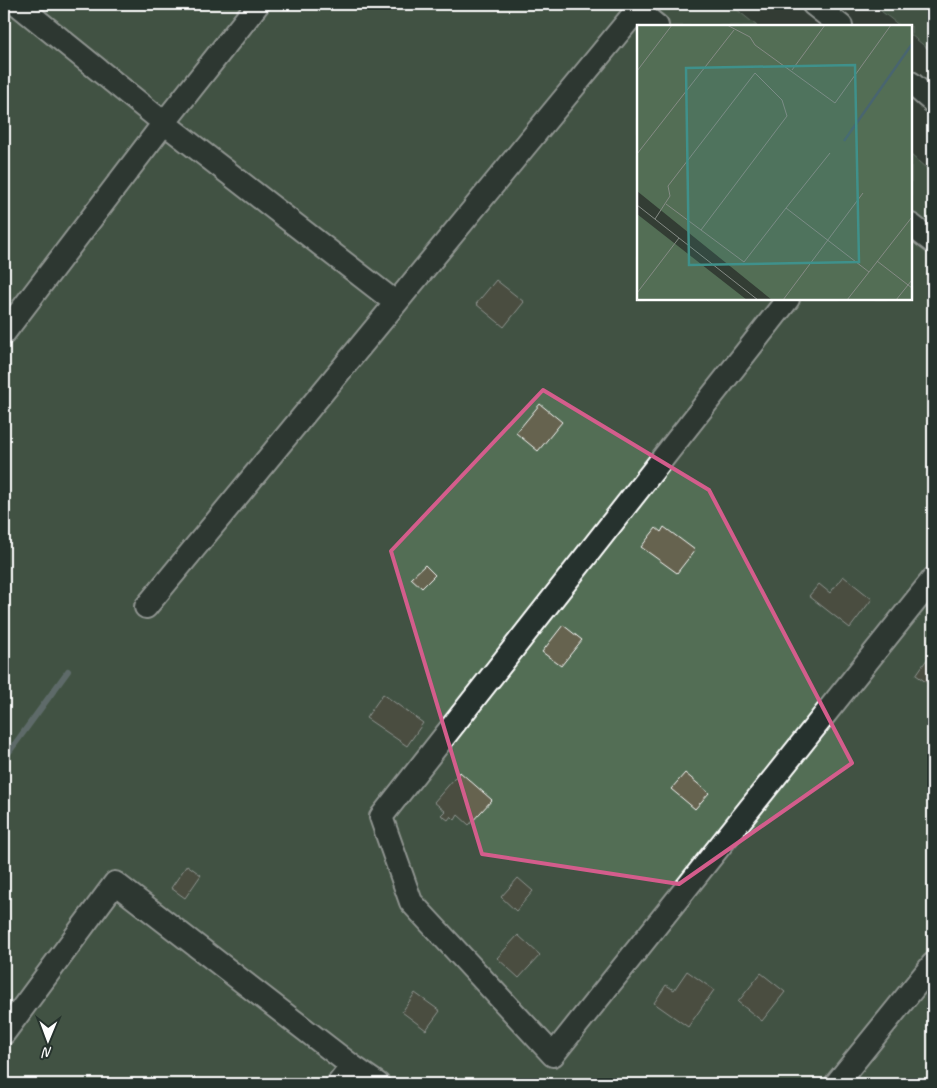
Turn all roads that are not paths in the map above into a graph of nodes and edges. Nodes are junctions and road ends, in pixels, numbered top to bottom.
1 (18, 4) edge
2 (258, 4) edge
3 (814, 4) edge
4 (656, 25) edge
5 (840, 25) edge
6 (912, 84) edge
7 (933, 102) edge
8 (164, 123) junction
9 (912, 226) edge
10 (933, 242) edge
11 (787, 300) edge
12 (396, 303) junction
13 (4, 333) edge
14 (933, 579) edge
15 (146, 606) dead end
16 (933, 964) edge
17 (4, 1033) edge
18 (352, 1066) junction
19 (338, 1084) edge
20 (378, 1084) edge
21 (836, 1084) edge

1 - 8 street
2 - 8 street
3 - 5 street
4 - 12 street
6 - 7 street
8 - 12 street
8 - 13 street
9 - 10 street
11 - 14 street
12 - 15 street
16 - 21 street
17 - 18 street
18 - 19 street
18 - 20 street

